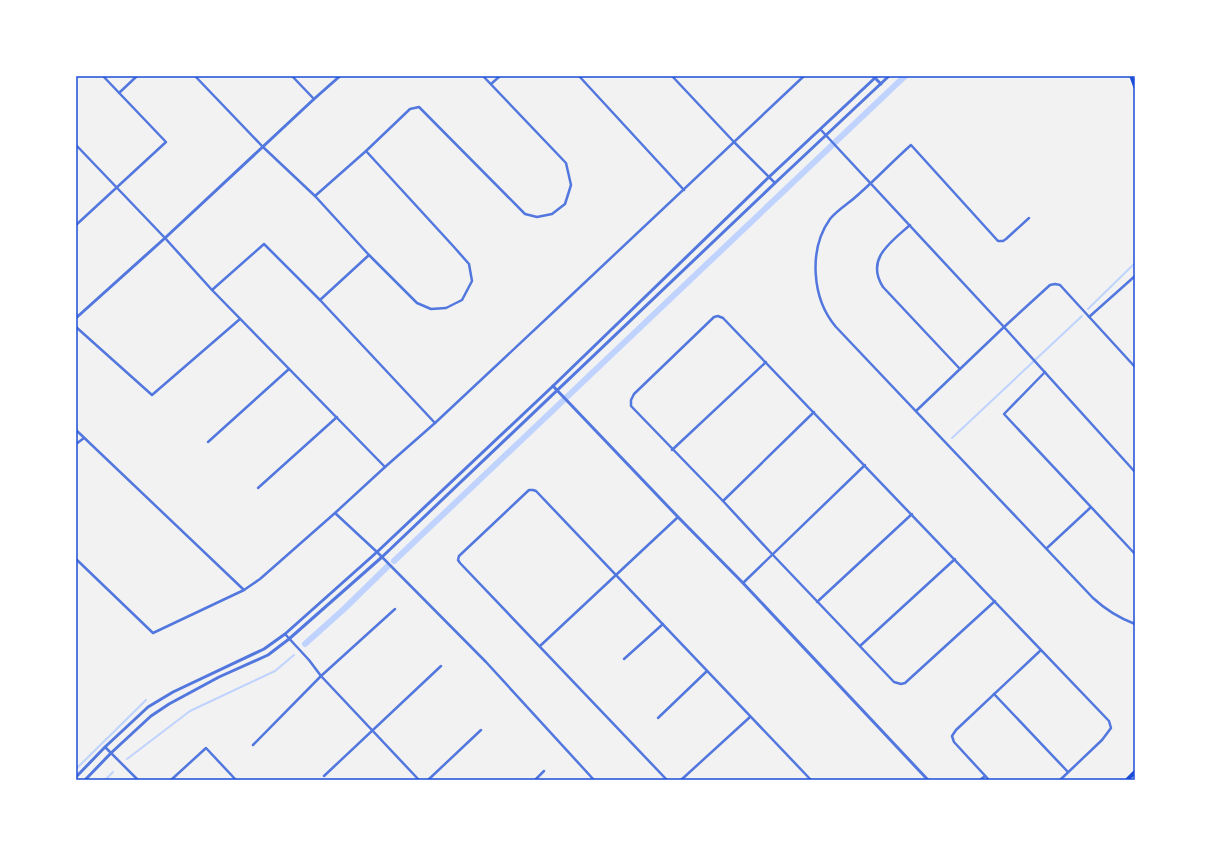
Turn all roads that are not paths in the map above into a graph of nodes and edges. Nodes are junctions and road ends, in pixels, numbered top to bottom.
1 (103, 76) edge
2 (138, 76) edge
3 (196, 76) edge
4 (292, 76) edge
5 (340, 76) edge
6 (483, 76) edge
7 (500, 76) edge
8 (579, 76) edge
9 (672, 76) edge
10 (804, 76) edge
11 (889, 76) edge
12 (1131, 76) edge
13 (875, 77) edge
14 (491, 84) junction
15 (881, 84) junction
16 (1135, 87) edge
17 (119, 93) junction
18 (314, 99) junction
19 (821, 130) junction
20 (826, 135) junction
21 (734, 142) junction
22 (76, 145) edge
23 (263, 146) junction
24 (366, 151) junction
25 (769, 177) junction
26 (775, 183) junction
27 (870, 183) junction
28 (117, 188) junction
29 (684, 190) junction
30 (315, 196) junction
31 (1029, 218) dead end
32 (910, 224) junction
33 (76, 225) edge
34 (165, 238) junction
35 (369, 256) junction
36 (1135, 276) edge
37 (212, 290) junction
38 (320, 300) junction
39 (1089, 317) junction
40 (76, 318) edge
41 (240, 319) junction
42 (76, 327) edge
43 (1004, 327) junction
44 (766, 362) junction
45 (1135, 368) edge
46 (289, 369) junction
47 (960, 369) junction
48 (1045, 372) junction
49 (553, 386) junction
50 (557, 390) junction
51 (916, 411) junction
52 (814, 412) junction
53 (337, 417) junction
54 (435, 423) junction
55 (76, 430) edge
56 (84, 438) junction
57 (208, 442) dead end
58 (76, 444) edge
59 (672, 450) junction
60 (865, 465) junction
61 (385, 467) junction
62 (1135, 472) edge
63 (258, 488) dead end
64 (723, 501) junction
65 (1090, 507) junction
66 (335, 513) junction
67 (912, 514) junction
68 (678, 517) junction
69 (1047, 548) junction
70 (377, 552) junction
71 (772, 554) junction
72 (1135, 554) edge
73 (382, 557) junction
74 (76, 559) edge
75 (955, 559) junction
76 (616, 574) junction
77 (743, 583) junction
78 (244, 590) junction
79 (995, 601) junction
80 (817, 602) junction
81 (395, 609) dead end
82 (663, 624) junction
83 (1135, 624) edge
84 (285, 634) junction
85 (289, 639) junction
86 (540, 646) junction
87 (860, 646) junction
88 (1041, 650) junction
89 (624, 659) dead end
90 (441, 666) dead end
91 (707, 671) junction
92 (321, 676) junction
93 (994, 694) junction
94 (750, 717) junction
95 (658, 718) dead end
96 (372, 730) junction
97 (482, 730) dead end
98 (253, 745) dead end
99 (105, 747) junction
100 (111, 753) junction
101 (544, 771) dead end
102 (1068, 772) junction
103 (1135, 772) edge
104 (76, 776) edge
105 (324, 776) dead end
106 (985, 776) junction
107 (85, 780) edge
108 (138, 780) edge
109 (171, 780) edge
110 (236, 780) edge
111 (419, 780) edge
112 (428, 780) edge
113 (534, 780) edge
114 (594, 780) edge
115 (667, 780) edge
116 (681, 780) edge
117 (811, 780) edge
118 (928, 780) edge
119 (980, 780) edge
120 (989, 780) edge
121 (1060, 780) edge
122 (1127, 780) edge

1 - 17 street
2 - 17 street
3 - 23 street
4 - 18 street
5 - 18 street
6 - 14 street
7 - 14 street
8 - 29 street
9 - 21 street
10 - 21 street
11 - 15 street
12 - 16 main road
13 - 15 street
13 - 19 street
14 - 24 street
15 - 20 street
17 - 28 street
18 - 23 street
19 - 20 street
19 - 25 street
20 - 26 street
20 - 27 street
21 - 25 street
21 - 29 street
22 - 28 street
23 - 30 street
23 - 34 street
24 - 30 street
24 - 35 street
25 - 26 street
25 - 49 street
26 - 50 street
27 - 31 street
27 - 32 street
27 - 51 street
28 - 33 street
28 - 34 street
29 - 54 street
30 - 35 street
32 - 43 street
32 - 47 street
34 - 37 street
34 - 40 street
35 - 38 street
36 - 39 street
37 - 38 street
37 - 41 street
38 - 54 street
39 - 43 street
39 - 45 street
41 - 42 street
41 - 46 street
43 - 47 street
43 - 48 street
44 - 52 street
44 - 59 street
44 - 59 street
46 - 53 street
46 - 57 street
47 - 51 street
48 - 62 street
48 - 65 street
49 - 50 street
49 - 70 street
50 - 68 street
50 - 73 street
51 - 69 street
52 - 60 street
52 - 64 street
53 - 61 street
53 - 63 street
54 - 61 street
55 - 56 street
56 - 58 street
56 - 78 street
59 - 64 street
60 - 67 street
60 - 71 street
61 - 66 street
64 - 71 street
65 - 69 street
65 - 72 street
66 - 70 street
66 - 78 street
67 - 75 street
67 - 80 street
68 - 76 street
68 - 77 street
69 - 83 street
70 - 73 street
70 - 84 street
71 - 77 street
71 - 80 street
73 - 85 street
73 - 114 street
74 - 78 street
75 - 79 street
75 - 87 street
76 - 82 street
76 - 86 street
76 - 86 street
77 - 118 street
79 - 87 street
79 - 88 street
80 - 87 street
81 - 92 street
82 - 89 street
82 - 91 street
84 - 85 street
84 - 99 street
85 - 92 street
85 - 100 street
86 - 115 street
88 - 93 street
88 - 102 street
90 - 96 street
91 - 94 street
91 - 95 street
92 - 96 street
92 - 98 street
93 - 102 street
93 - 106 street
94 - 116 street
94 - 117 street
96 - 105 street
96 - 111 street
97 - 112 street
99 - 100 street
99 - 104 street
100 - 107 street
100 - 108 street
101 - 113 street
102 - 121 street
103 - 122 main road
106 - 119 street
106 - 120 street
109 - 110 street

